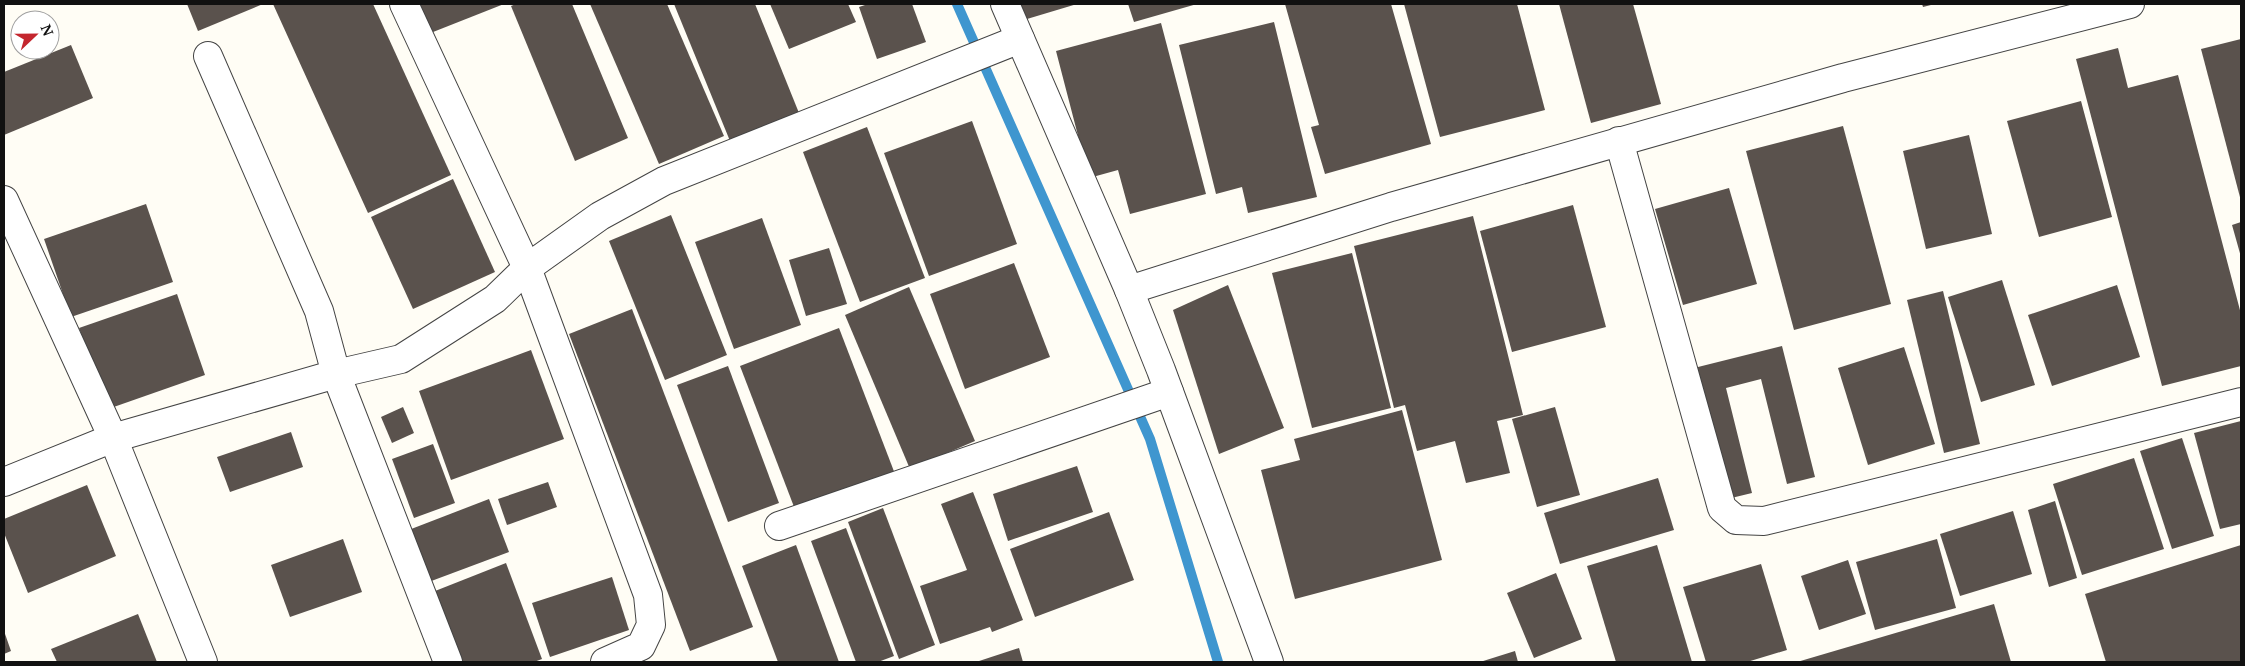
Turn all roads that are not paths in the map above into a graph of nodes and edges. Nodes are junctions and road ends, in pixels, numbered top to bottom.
1 (404, 4) edge
2 (1005, 4) edge
3 (2130, 4) edge
4 (1020, 40) junction
5 (208, 56) dead end
6 (1620, 141) junction
7 (4, 200) edge
8 (527, 268) junction
9 (1129, 290) junction
10 (336, 374) junction
11 (1169, 392) junction
12 (2241, 402) edge
13 (113, 438) junction
14 (4, 482) edge
15 (779, 526) dead end
16 (203, 662) edge
17 (448, 662) edge
18 (605, 662) edge
19 (1269, 662) edge

1 - 8 street
2 - 4 street
3 - 6 street
4 - 8 street
4 - 9 street
5 - 10 street
6 - 9 street
6 - 12 street
7 - 13 street
8 - 10 street
8 - 18 street
9 - 11 street
10 - 13 street
10 - 17 street
11 - 15 street
11 - 19 street
13 - 14 street
13 - 16 street

